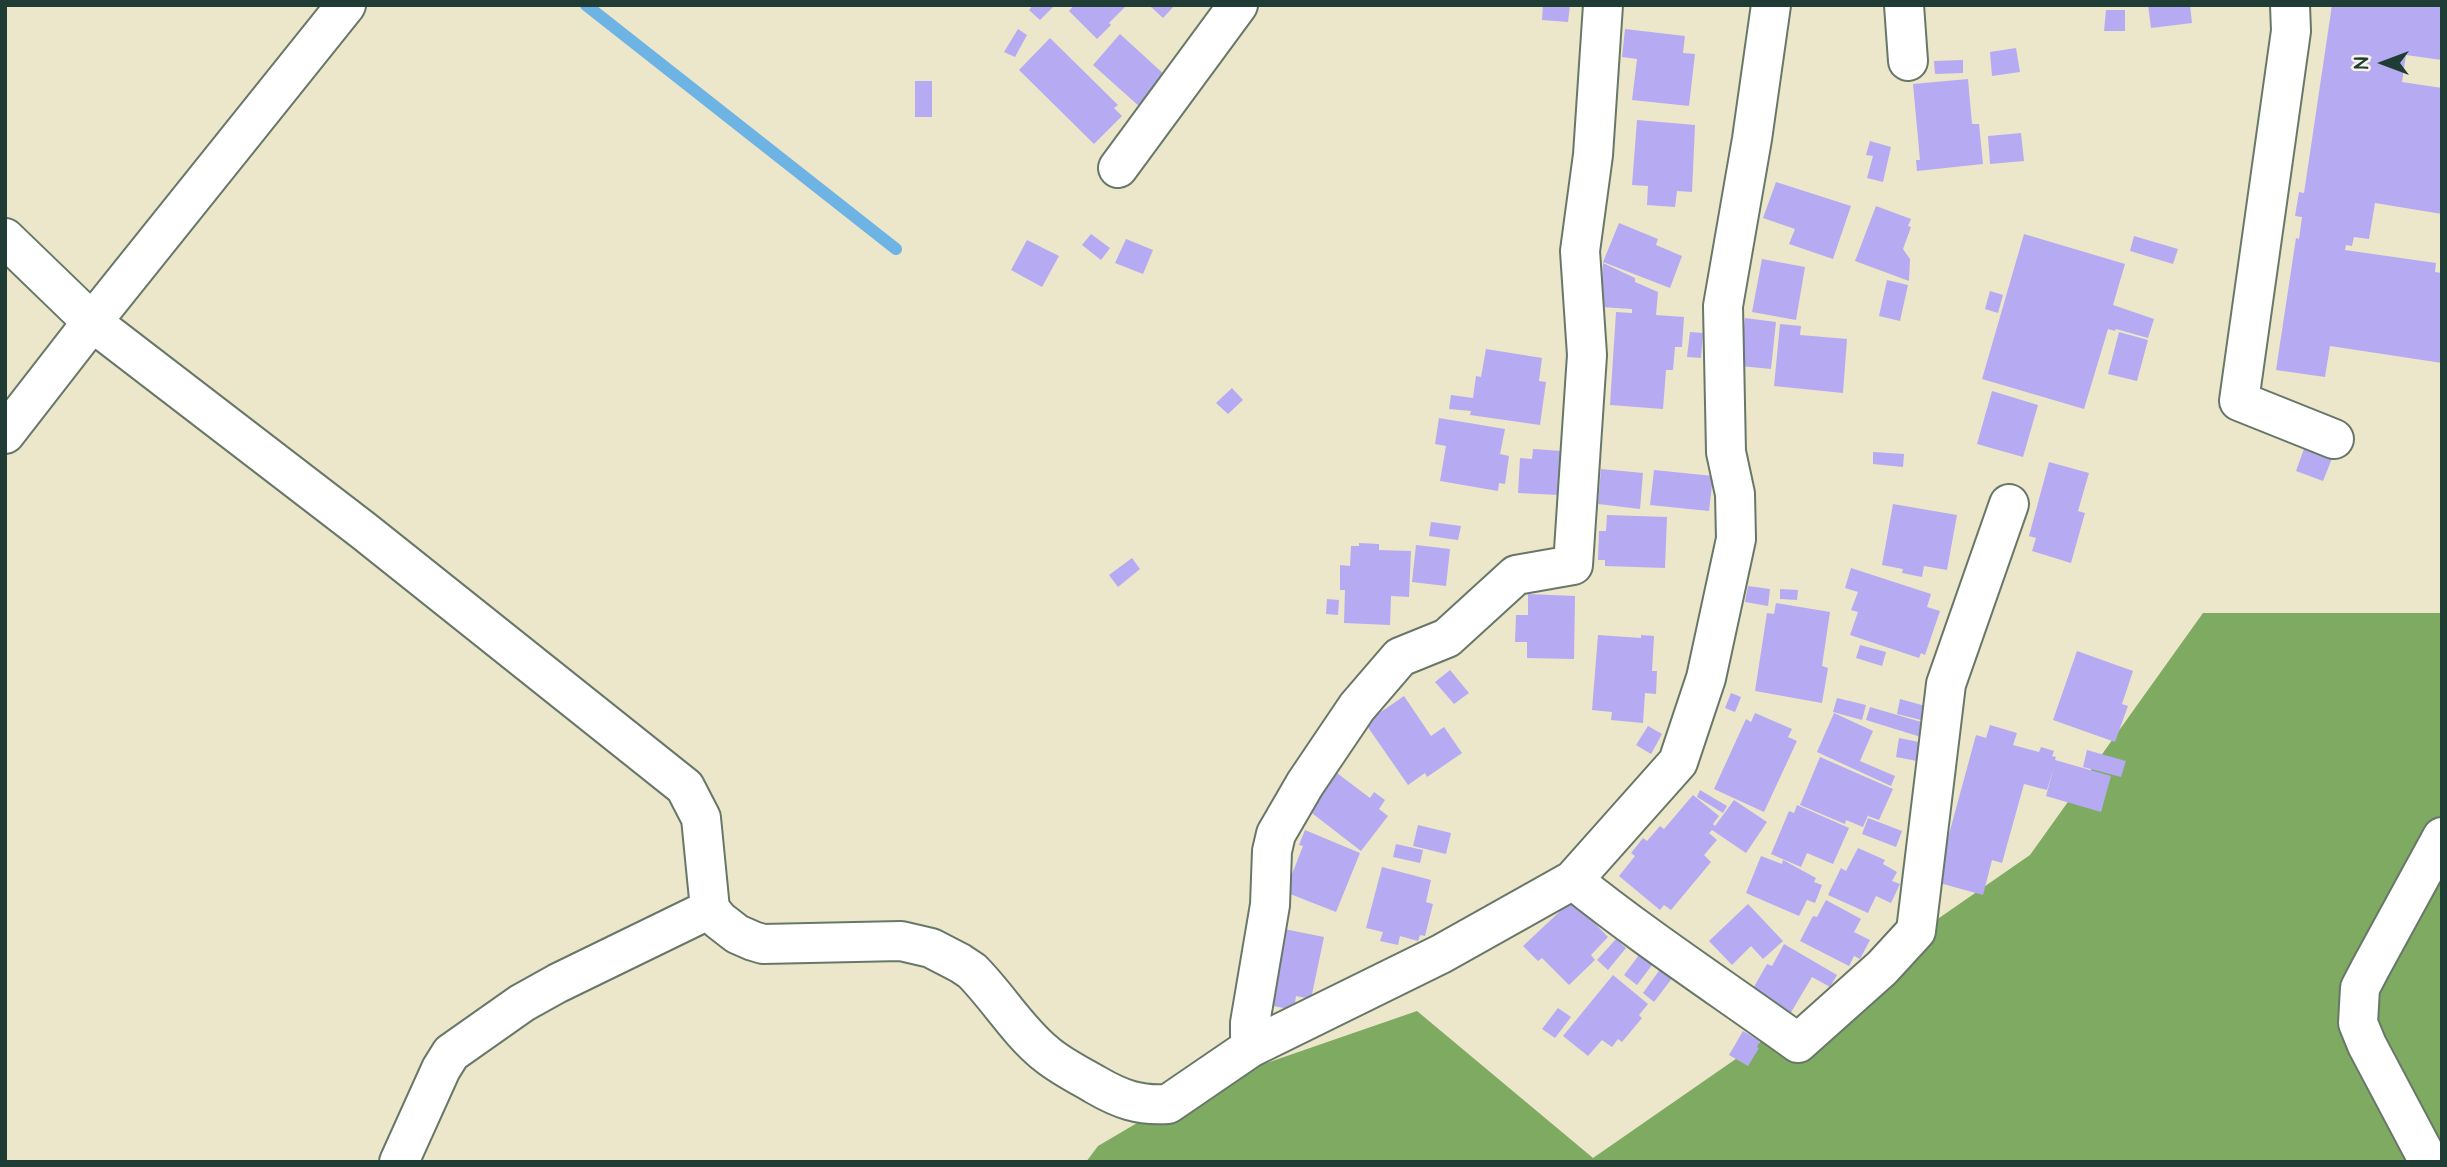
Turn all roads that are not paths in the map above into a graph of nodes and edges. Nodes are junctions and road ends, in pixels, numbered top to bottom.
1 (346, 5) edge
2 (1238, 5) edge
3 (1603, 5) edge
4 (1771, 5) edge
5 (1904, 5) edge
6 (2290, 5) edge
7 (1908, 61) dead end
8 (1118, 168) dead end
9 (5, 238) edge
10 (92, 322) junction
11 (5, 434) edge
12 (2334, 439) dead end
13 (2009, 504) dead end
14 (2442, 836) edge
15 (1573, 880) junction
16 (710, 909) junction
17 (1250, 1048) junction
18 (399, 1162) edge
19 (2428, 1162) edge

1 - 10 street
2 - 8 street
3 - 17 street
4 - 15 street
5 - 7 street
6 - 12 street
9 - 10 street
10 - 11 street
10 - 16 street
13 - 15 street
14 - 19 street
15 - 17 street
16 - 17 street
16 - 18 street

